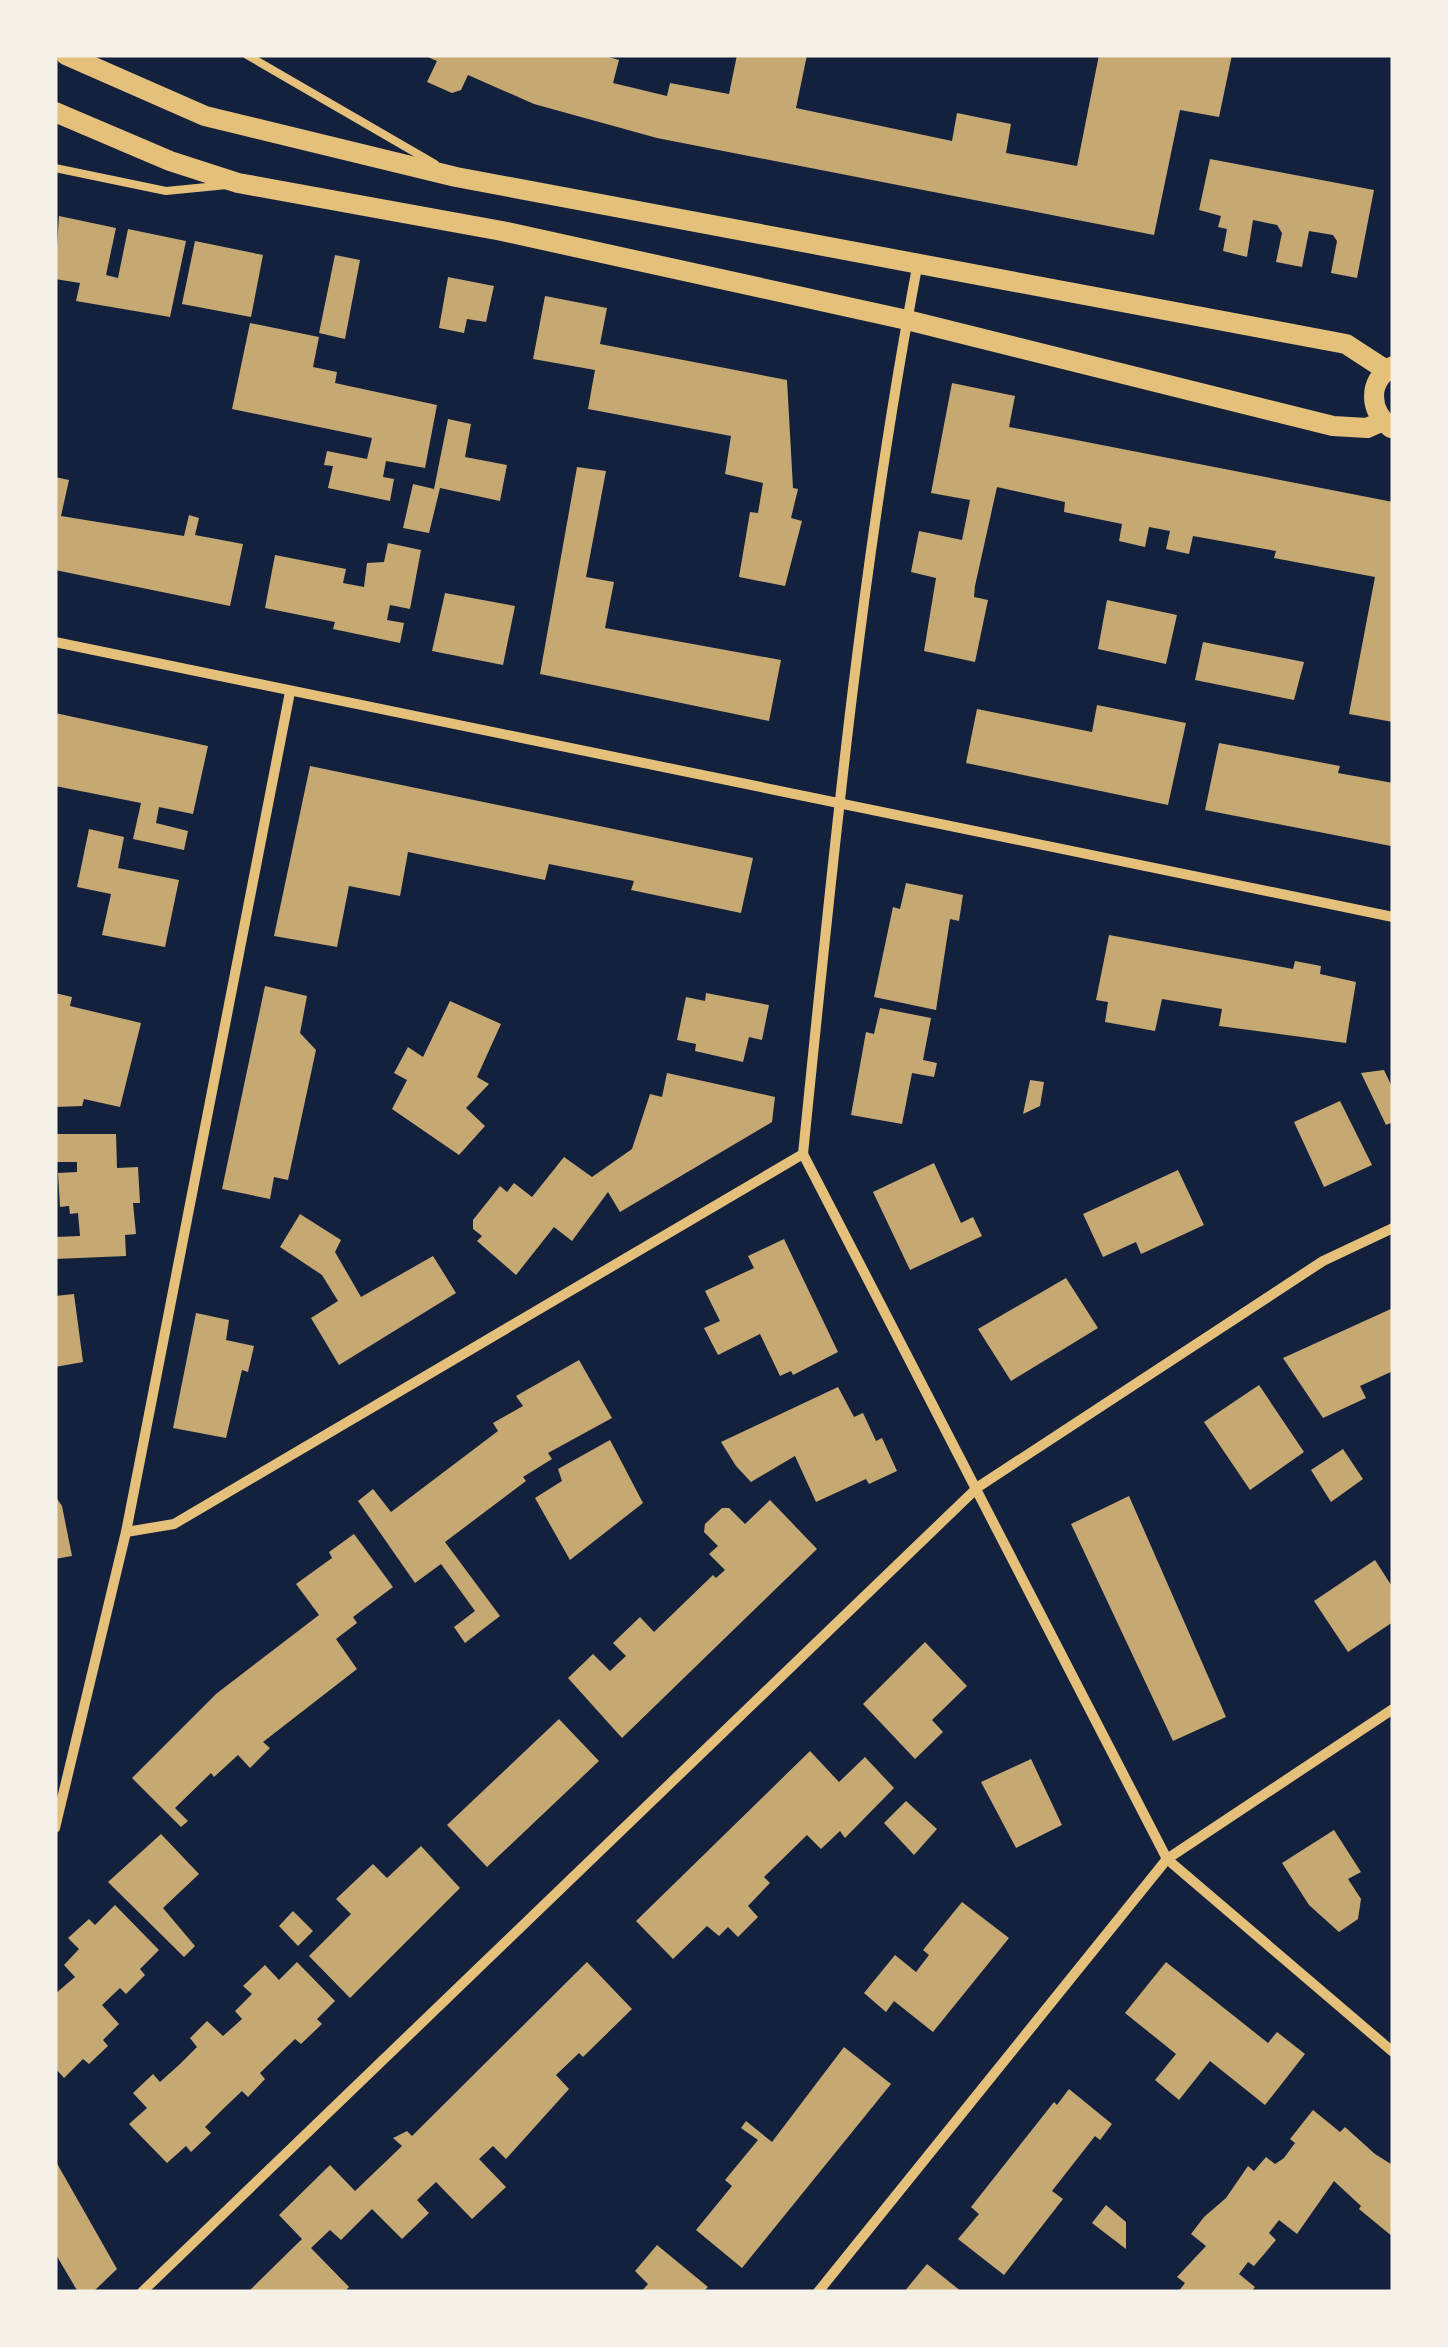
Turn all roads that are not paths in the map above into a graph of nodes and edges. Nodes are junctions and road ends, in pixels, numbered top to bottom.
1 (66, 55) edge
2 (247, 55) edge
3 (55, 112) edge
4 (55, 168) edge
5 (456, 176) junction
6 (238, 183) junction
7 (918, 262) junction
8 (907, 320) junction
9 (1390, 368) edge
10 (1388, 425) edge
11 (55, 642) edge
12 (290, 692) junction
13 (838, 804) junction
14 (1393, 917) edge
15 (803, 1154) junction
16 (1393, 1228) edge
17 (978, 1488) junction
18 (126, 1532) junction
19 (1393, 1709) edge
20 (55, 1828) edge
21 (1167, 1859) junction
22 (1393, 2052) edge
23 (142, 2292) edge
24 (818, 2292) edge

1 - 5 main road
2 - 5 lane
3 - 6 main road
4 - 6 lane
5 - 7 main road
6 - 8 main road
7 - 8 street
7 - 9 main road
8 - 10 main road
8 - 13 street
9 - 10 main road
11 - 12 street
12 - 13 street
12 - 18 street
13 - 14 street
13 - 15 street
15 - 17 street
15 - 18 street
16 - 17 street
17 - 21 street
17 - 23 street
18 - 20 street
19 - 21 street
21 - 22 street
21 - 24 street

